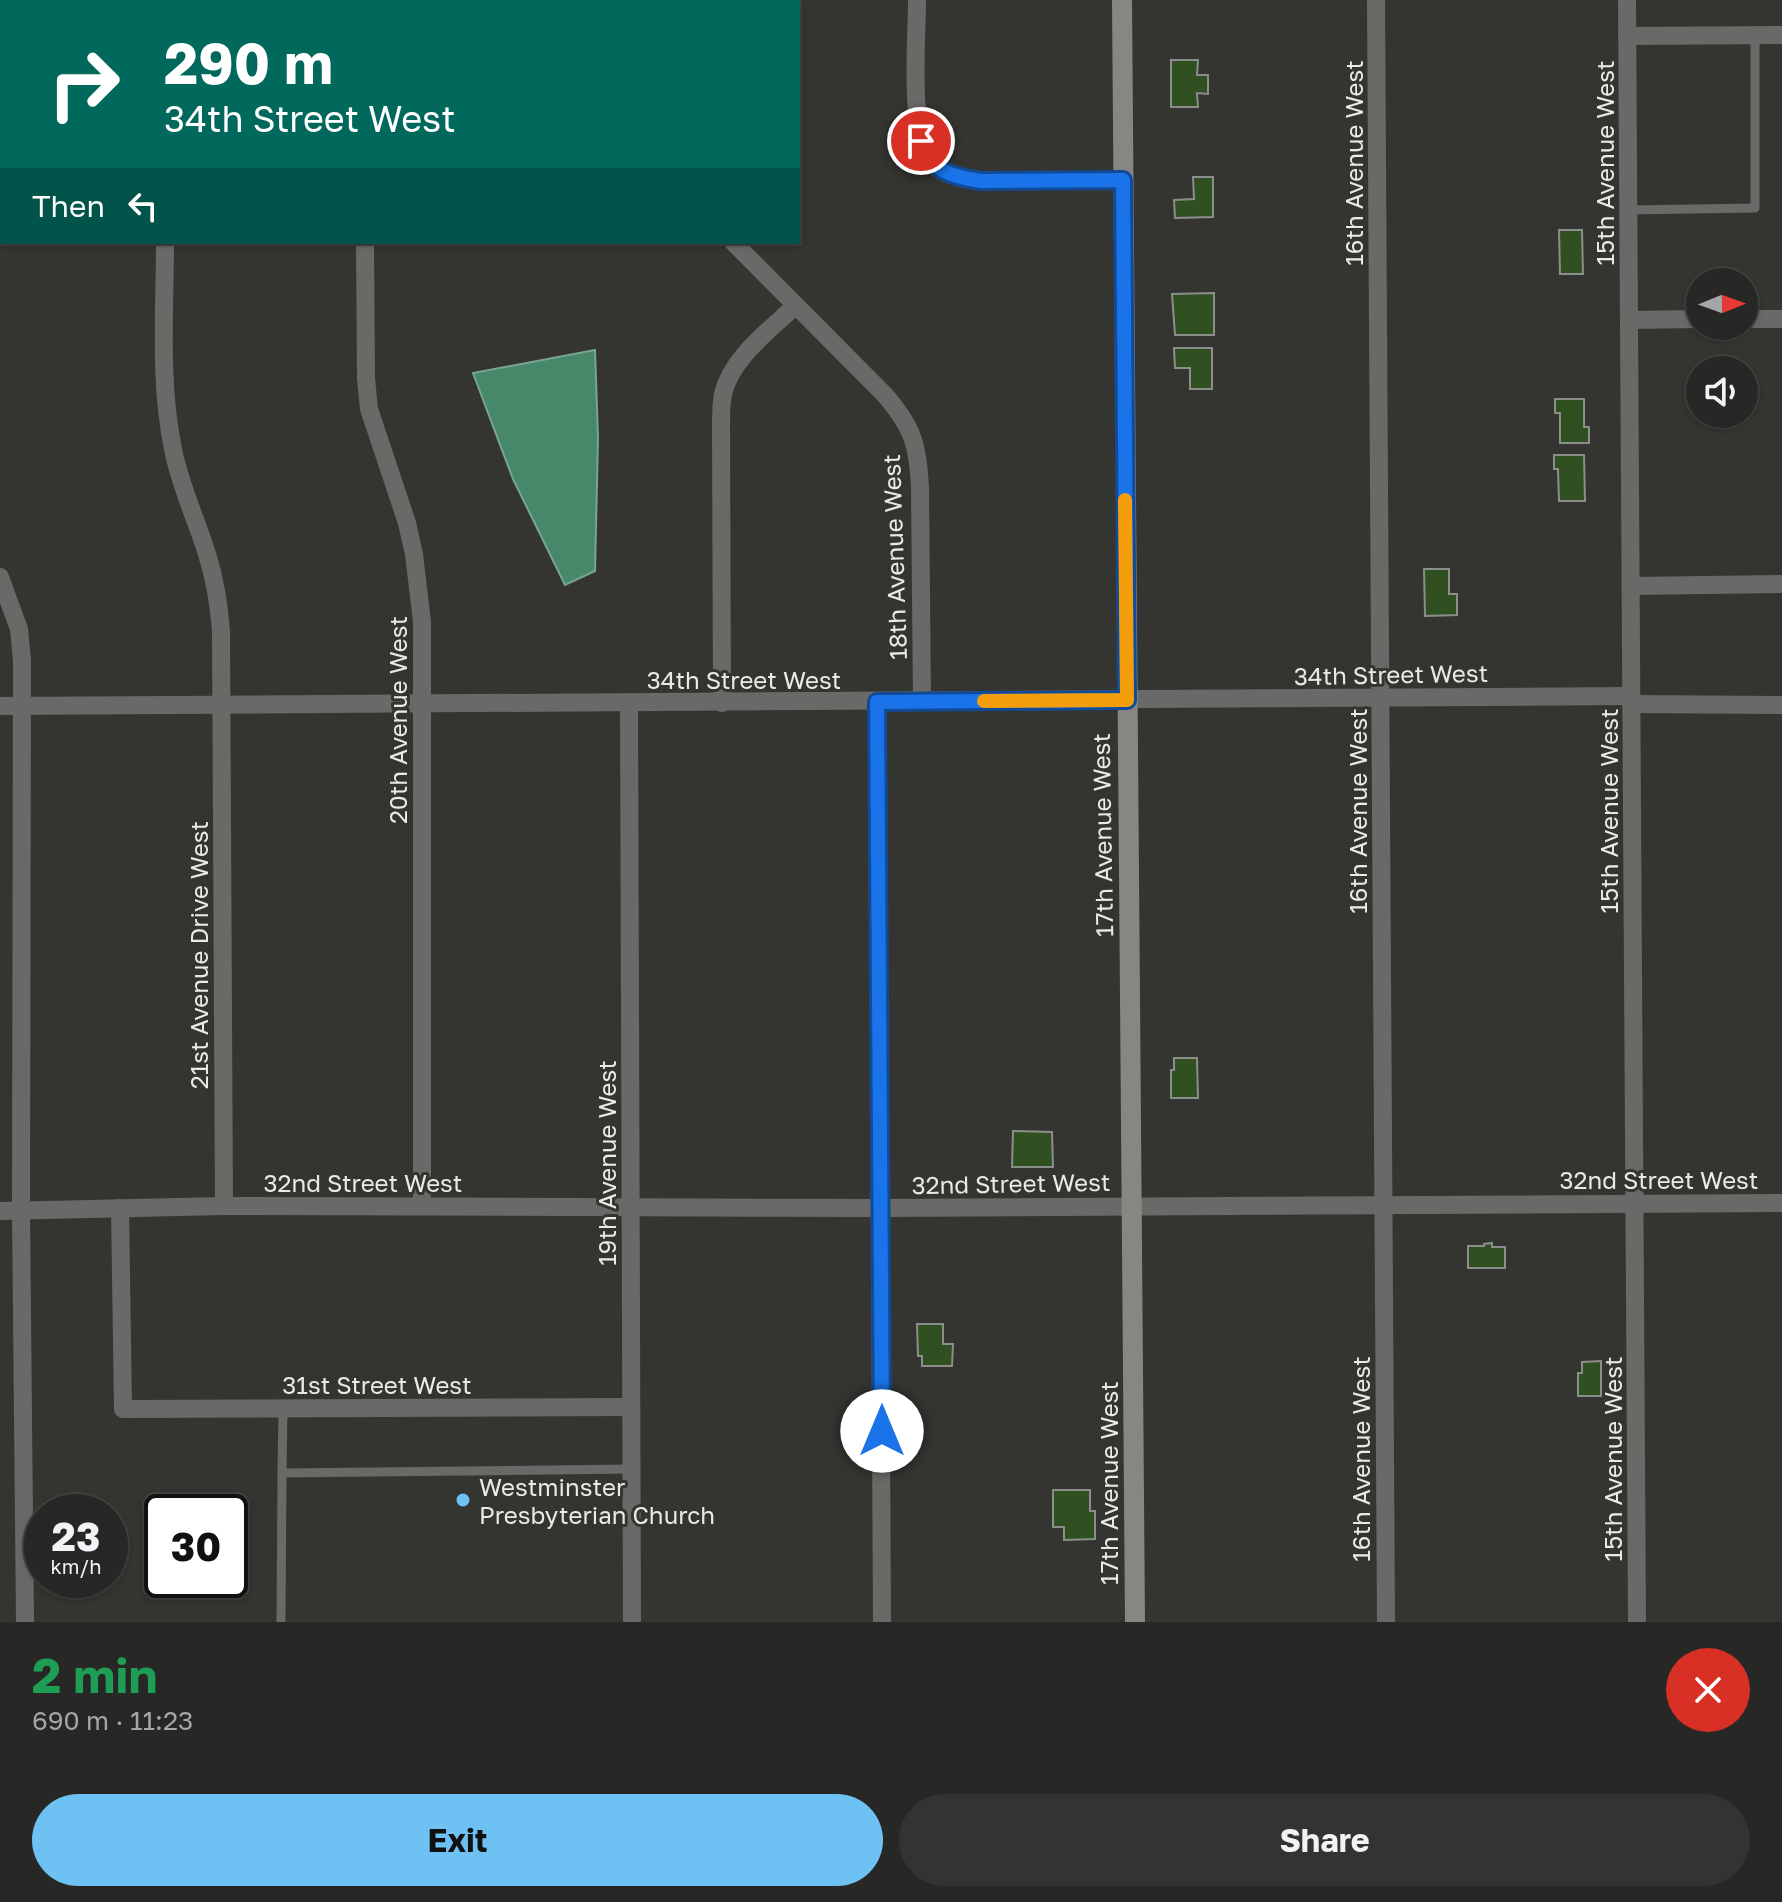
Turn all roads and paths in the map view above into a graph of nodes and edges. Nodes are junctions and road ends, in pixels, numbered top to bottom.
1 (917, 0) edge
2 (1122, 0) edge
3 (1376, 0) edge
4 (1627, 0) edge
5 (1755, 35) junction
6 (1782, 35) edge
7 (1627, 36) junction
8 (1123, 180) junction
9 (1628, 210) junction
10 (165, 244) edge
11 (365, 244) edge
12 (735, 244) edge
13 (795, 306) junction
14 (1686, 319) edge
15 (1758, 319) edge
16 (1782, 319) edge
17 (1629, 320) junction
18 (0, 577) edge
19 (1782, 584) edge
20 (1631, 586) junction
21 (1381, 699) junction
22 (1127, 700) junction
23 (1631, 700) junction
24 (877, 702) junction
25 (922, 702) junction
26 (422, 703) junction
27 (629, 703) junction
28 (722, 703) junction
29 (221, 704) junction
30 (1782, 705) edge
31 (0, 706) edge
32 (20, 706) junction
33 (1782, 1203) edge
34 (1383, 1204) junction
35 (1635, 1204) junction
36 (1132, 1205) junction
37 (224, 1206) junction
38 (422, 1206) junction
39 (120, 1208) junction
40 (630, 1208) junction
41 (880, 1208) junction
42 (0, 1211) edge
43 (21, 1211) junction
44 (631, 1407) junction
45 (283, 1409) junction
46 (632, 1469) junction
47 (282, 1473) junction
48 (25, 1622) edge
49 (281, 1622) edge
50 (632, 1622) edge
51 (882, 1622) edge
52 (1135, 1622) edge
53 (1386, 1622) edge
54 (1637, 1622) edge

1 - 8 street
2 - 8 street, 17th Avenue West
3 - 21 street, 16th Avenue West
4 - 7 street, 15th Avenue West
5 - 6 street
5 - 7 street
5 - 9 lane
7 - 9 street, 15th Avenue West
8 - 22 street, 17th Avenue West
9 - 17 street, 15th Avenue West
10 - 29 street, 21st Avenue Drive West
11 - 26 street, 20th Avenue West
12 - 13 street, 18th Avenue West
13 - 25 street, 18th Avenue West
13 - 28 street
14 - 17 street
15 - 16 street
17 - 20 street, 15th Avenue West
18 - 32 street
19 - 20 street
20 - 23 street, 15th Avenue West
21 - 22 street, 34th Street West
21 - 23 street, 34th Street West
21 - 34 street, 16th Avenue West
22 - 25 street, 34th Street West
22 - 36 street, 17th Avenue West
23 - 30 street, 34th Street West
23 - 35 street, 15th Avenue West
24 - 25 street, 34th Street West
24 - 28 street, 34th Street West
24 - 41 street
26 - 27 street, 34th Street West
26 - 29 street, 34th Street West
26 - 38 street, 20th Avenue West
27 - 28 street, 34th Street West
27 - 40 street, 19th Avenue West
29 - 32 street, 34th Street West
29 - 37 street, 21st Avenue Drive West
31 - 32 street, 34th Street West
32 - 43 street
33 - 35 street, 32nd Street West
34 - 35 street, 32nd Street West
34 - 36 street, 32nd Street West
34 - 53 street, 16th Avenue West
35 - 54 street, 15th Avenue West
36 - 41 street, 32nd Street West
36 - 52 street, 17th Avenue West
37 - 38 street, 32nd Street West
37 - 39 street, 32nd Street West
38 - 40 street, 32nd Street West
39 - 43 street, 32nd Street West
39 - 45 street, 31st Street West
40 - 41 street, 32nd Street West
40 - 44 street, 19th Avenue West
41 - 51 street
42 - 43 street, 32nd Street West
43 - 48 street
44 - 45 street, 31st Street West
44 - 46 street, 19th Avenue West
45 - 47 lane
46 - 47 lane
46 - 50 street, 19th Avenue West
47 - 49 lane

